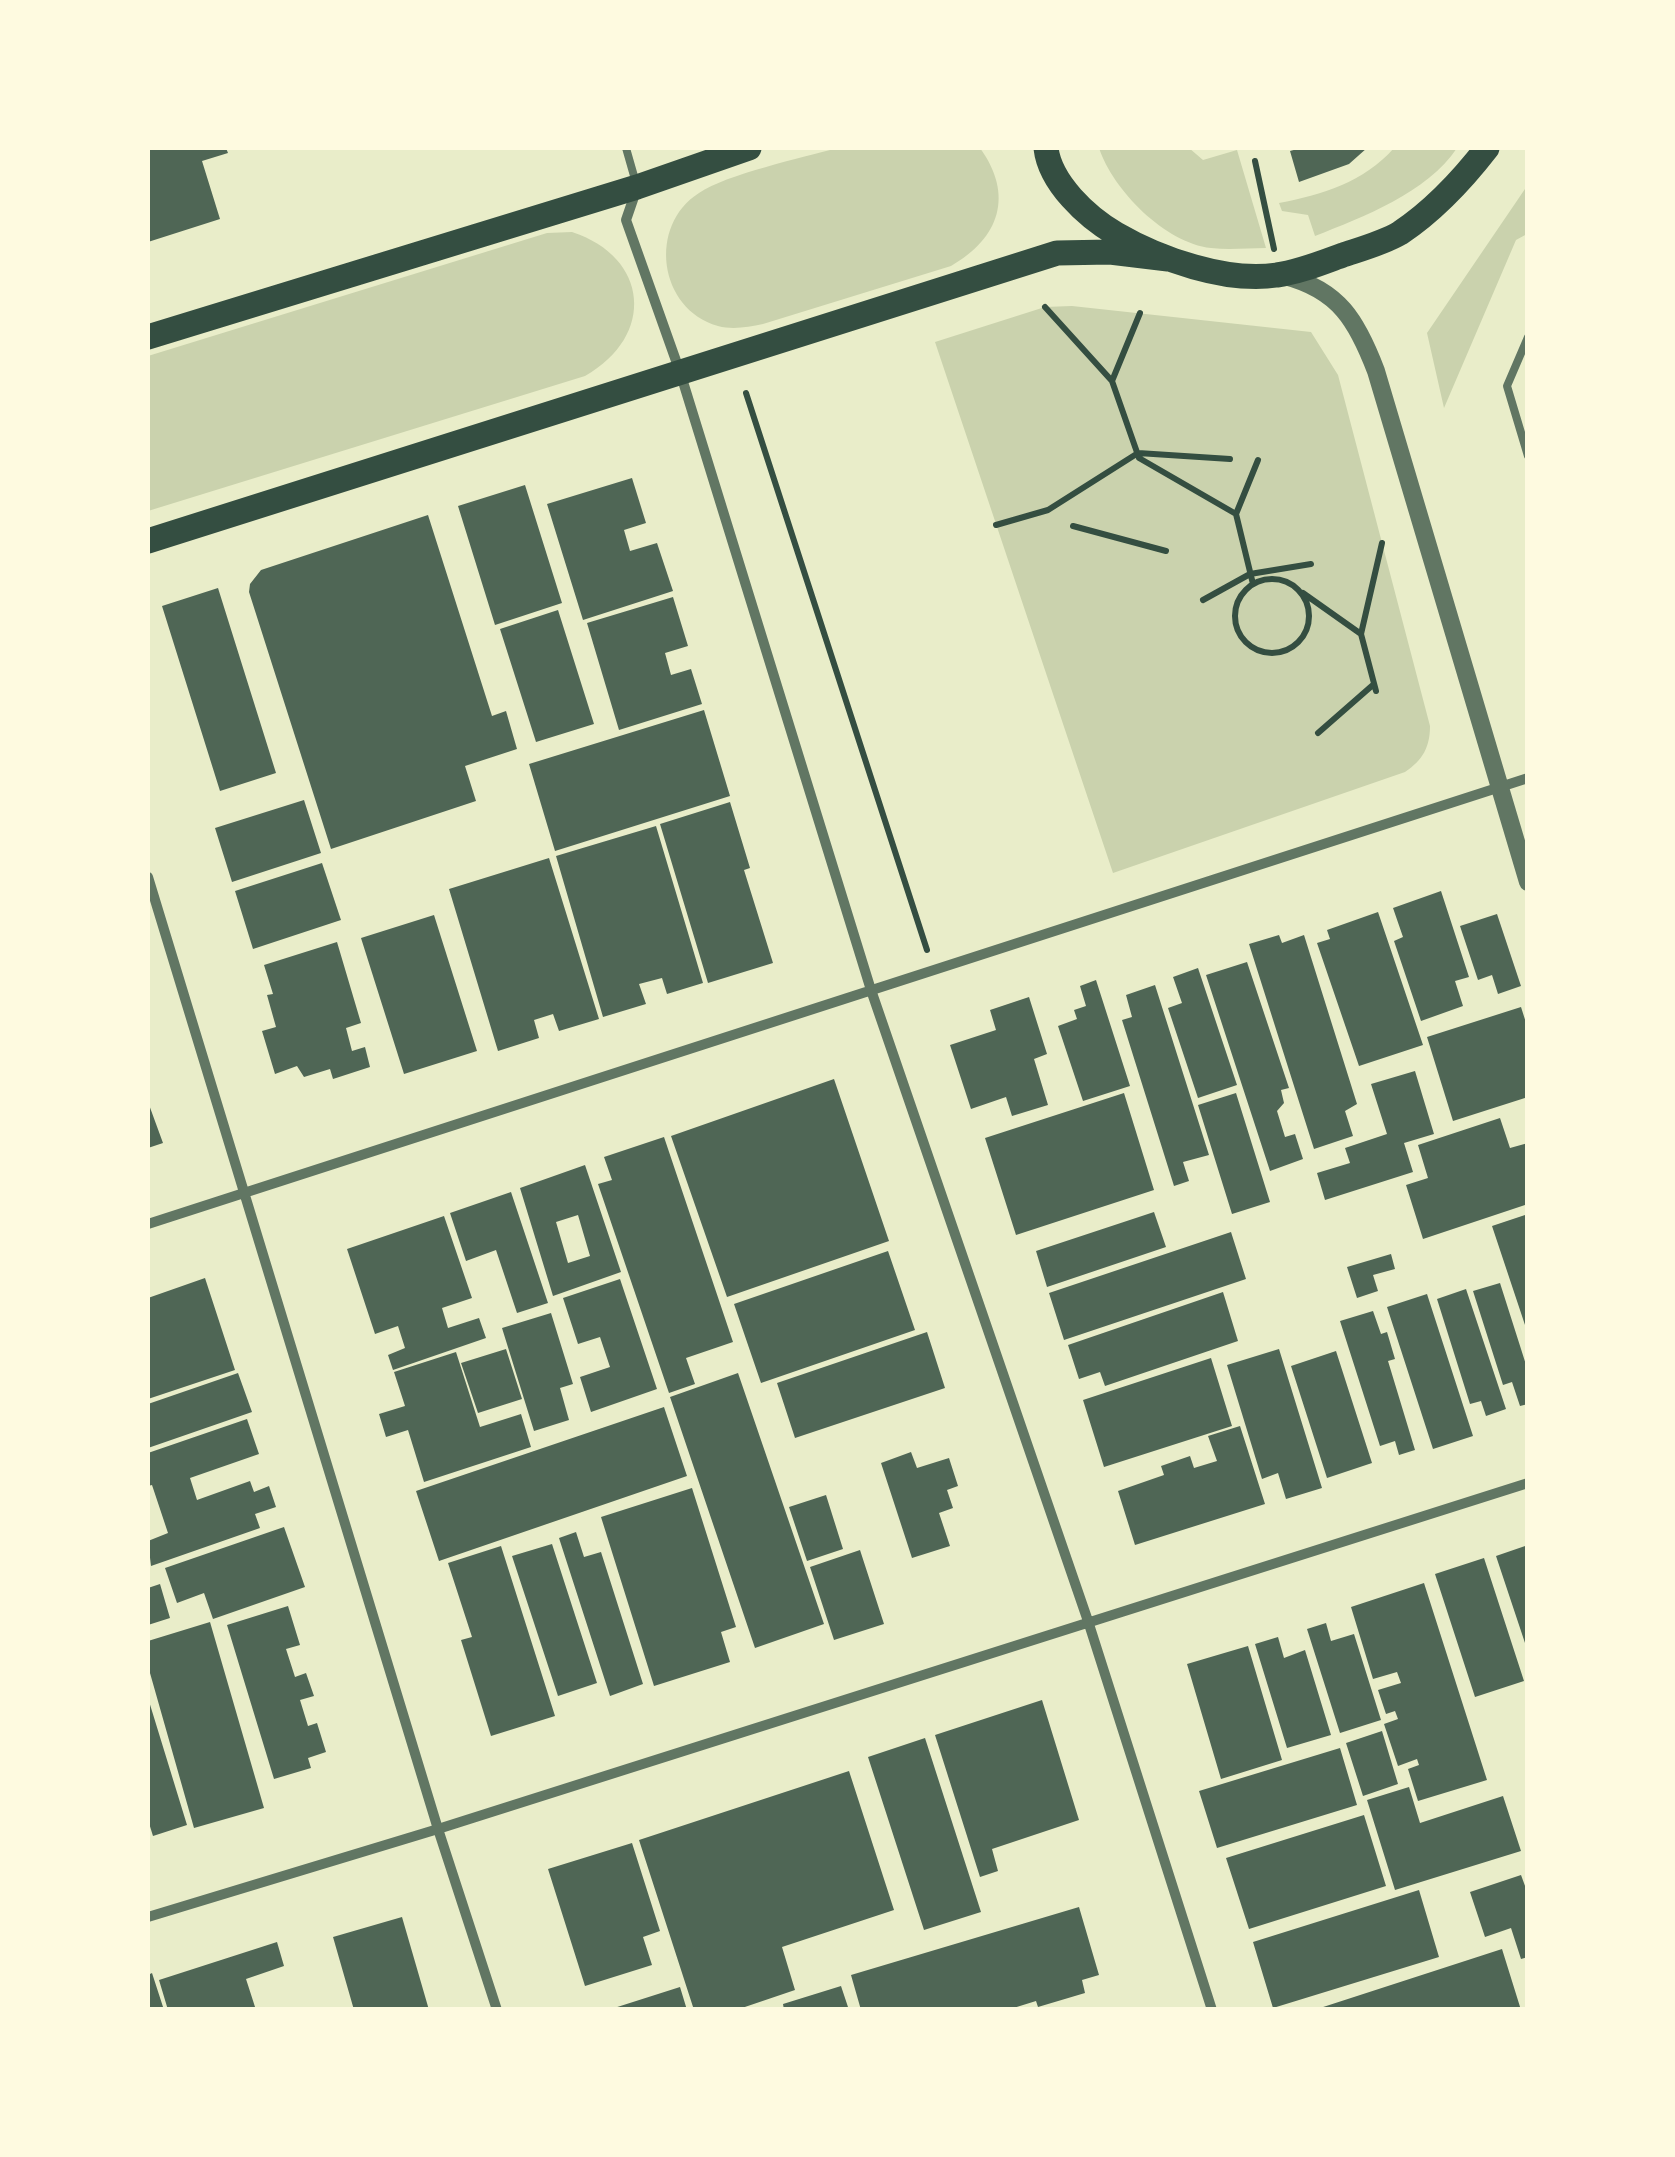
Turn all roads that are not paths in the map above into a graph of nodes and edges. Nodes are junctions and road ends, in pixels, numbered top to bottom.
1 (626, 148) edge
2 (749, 148) edge
3 (1046, 148) edge
4 (1486, 148) edge
5 (637, 188) junction
6 (600, 198) junction
7 (626, 220) junction
8 (1168, 259) junction
9 (1280, 274) junction
10 (148, 337) edge
11 (1528, 337) edge
12 (680, 372) junction
13 (1528, 456) edge
14 (148, 540) edge
15 (1528, 778) edge
16 (1498, 788) junction
17 (148, 877) edge
18 (1528, 882) edge
19 (872, 990) junction
20 (245, 1192) junction
21 (148, 1224) edge
22 (1528, 1483) edge
23 (1088, 1621) junction
24 (438, 1829) junction
25 (148, 1918) edge
26 (497, 2010) edge
27 (1212, 2010) edge

1 - 5 lane
2 - 5 main road
3 - 8 main road
4 - 9 main road
5 - 6 main road
5 - 7 street
6 - 7 street
6 - 10 main road
7 - 12 street
8 - 9 main road
8 - 12 main road
9 - 16 street
11 - 13 lane
12 - 14 main road
12 - 19 street
15 - 16 street
16 - 18 street
16 - 19 street
17 - 20 street
19 - 20 street
19 - 23 street
20 - 21 street
20 - 24 street
22 - 23 street
23 - 24 street
23 - 27 street
24 - 25 street
24 - 26 street

